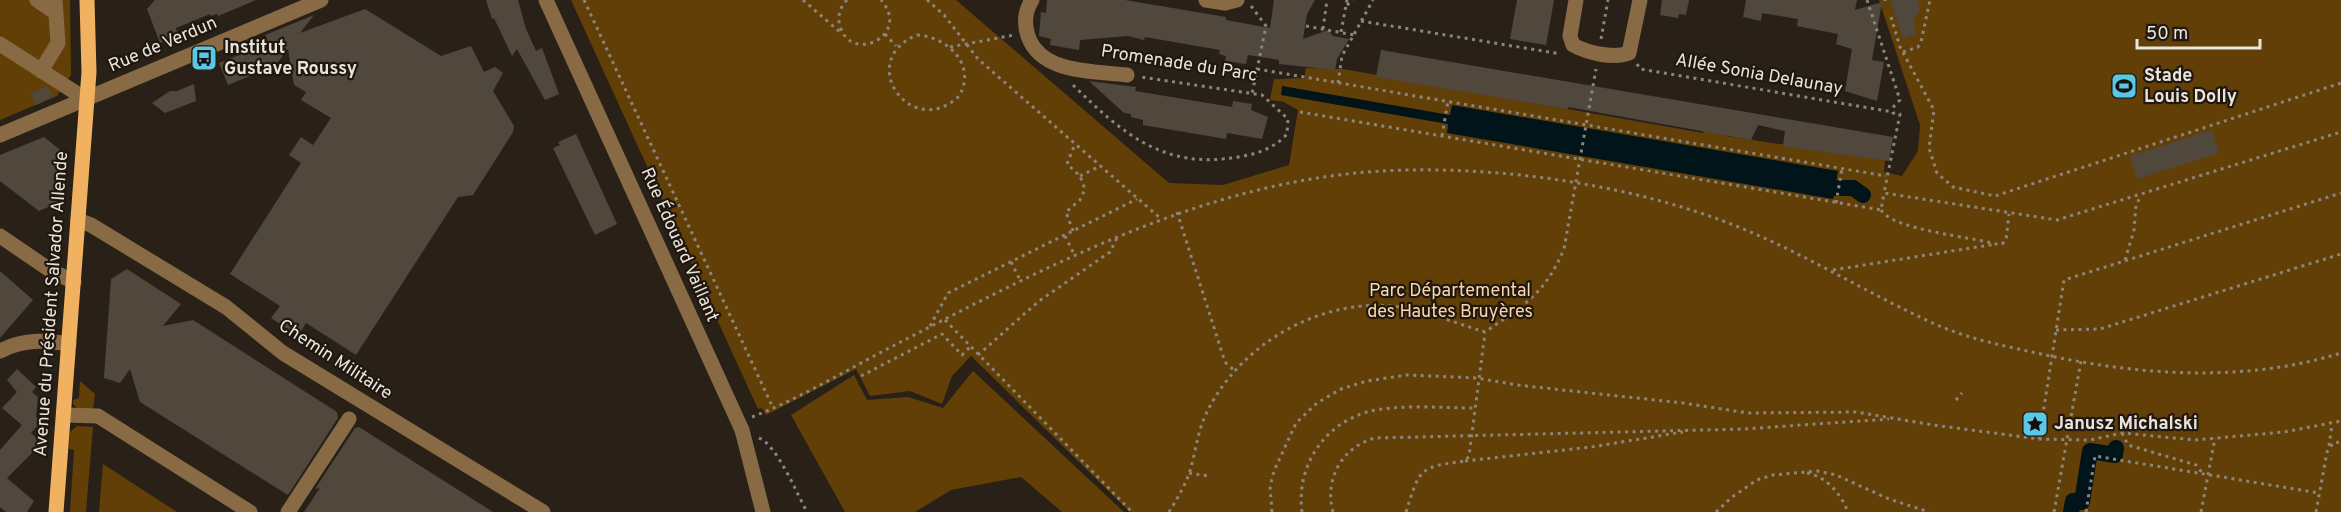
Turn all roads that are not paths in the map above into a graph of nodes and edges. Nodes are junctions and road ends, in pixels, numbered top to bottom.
1 (37, 0) edge
2 (87, 0) edge
3 (321, 0) edge
4 (546, 0) edge
5 (1032, 0) edge
6 (1206, 0) edge
7 (1238, 0) edge
8 (1576, 0) edge
9 (1640, 0) edge
10 (56, 6) edge
11 (0, 44) edge
12 (41, 71) junction
13 (1127, 75) road end
14 (87, 100) junction
15 (0, 135) edge
16 (78, 220) junction
17 (0, 236) edge
18 (74, 282) junction
19 (69, 344) junction
20 (0, 351) edge
21 (64, 415) junction
22 (349, 419) dead end
23 (56, 512) edge
24 (250, 512) edge
25 (288, 512) edge
26 (543, 512) edge
27 (763, 512) edge

1 - 10 street
2 - 14 main road, Avenue du Président Salvador Allende
3 - 14 street, Rue de Verdun
4 - 27 street, Rue Édouard Vaillant
5 - 13 street, Promenade du Parc
6 - 7 street
8 - 9 street
10 - 12 street
11 - 12 street
12 - 14 street
14 - 15 street, Rue de Verdun
14 - 16 main road, Avenue du Président Salvador Allende
16 - 18 main road, Avenue du Président Salvador Allende
16 - 26 street, Chemin Militaire
17 - 18 street
18 - 19 main road, Avenue du Président Salvador Allende
19 - 20 street
19 - 21 main road, Avenue du Président Salvador Allende
21 - 23 main road, Avenue du Président Salvador Allende
21 - 24 street
22 - 25 street

